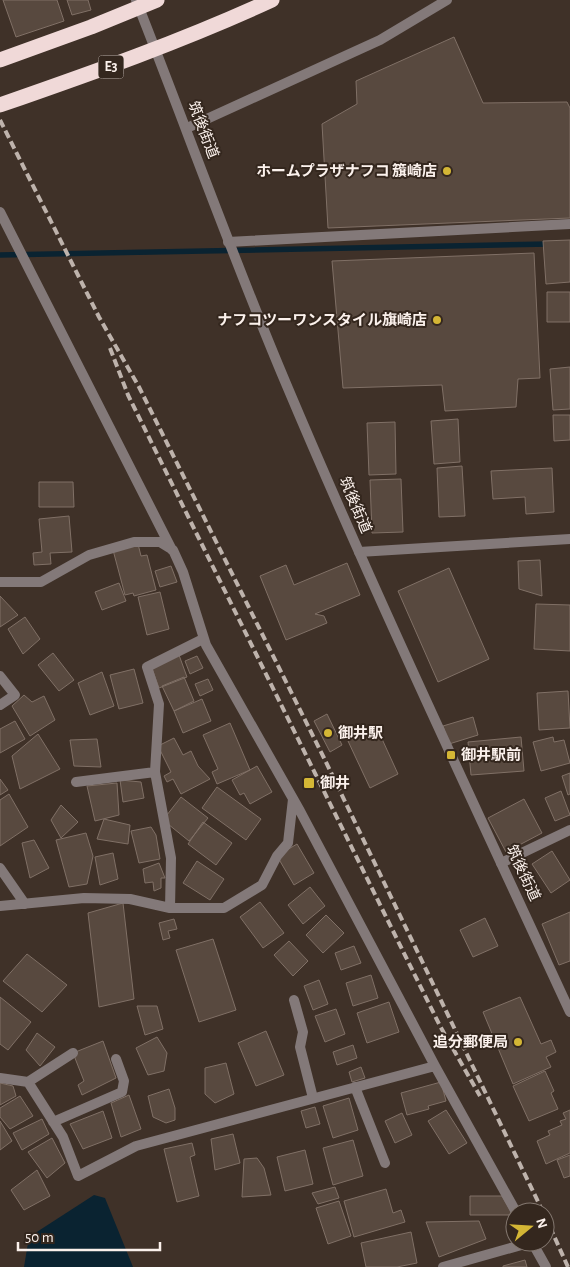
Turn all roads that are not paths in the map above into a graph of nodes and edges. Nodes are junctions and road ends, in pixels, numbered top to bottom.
1 (136, 0) edge
2 (157, 0) edge
3 (272, 0) edge
4 (447, 0) edge
5 (0, 60) edge
6 (0, 105) edge
7 (186, 128) junction
8 (0, 212) edge
9 (570, 224) edge
10 (228, 243) junction
11 (570, 539) edge
12 (173, 550) junction
13 (359, 552) junction
14 (0, 582) edge
15 (203, 639) junction
16 (0, 676) edge
17 (0, 705) edge
18 (155, 772) junction
19 (76, 782) dead end
20 (293, 798) junction
21 (570, 830) edge
22 (501, 863) junction
23 (0, 868) edge
24 (25, 904) junction
25 (0, 906) edge
26 (170, 908) junction
27 (294, 1000) dead end
28 (570, 1012) edge
29 (73, 1053) dead end
30 (116, 1059) dead end
31 (435, 1066) junction
32 (0, 1078) edge
33 (28, 1082) junction
34 (355, 1087) junction
35 (313, 1098) junction
36 (53, 1122) junction
37 (385, 1164) dead end
38 (510, 1202) edge
39 (505, 1250) edge
40 (538, 1252) edge
41 (442, 1267) edge
42 (546, 1267) edge

1 - 7 street, 筑後街道
2 - 5 highway
3 - 6 highway, E3
4 - 7 street
7 - 10 street, 筑後街道
8 - 12 street
9 - 10 street
10 - 13 street, 筑後街道
11 - 13 street
12 - 14 street
12 - 15 street
13 - 22 street, 筑後街道
15 - 18 street
15 - 20 street
16 - 17 street
18 - 19 street
18 - 26 street
20 - 26 street
20 - 31 street
21 - 22 street
22 - 28 street, 筑後街道
23 - 24 street
24 - 25 street
24 - 26 street
27 - 35 street
29 - 33 street
30 - 36 street
31 - 34 street
31 - 38 street
32 - 33 street
33 - 36 street
34 - 35 street
34 - 37 street
35 - 36 street
39 - 41 street
40 - 42 street

